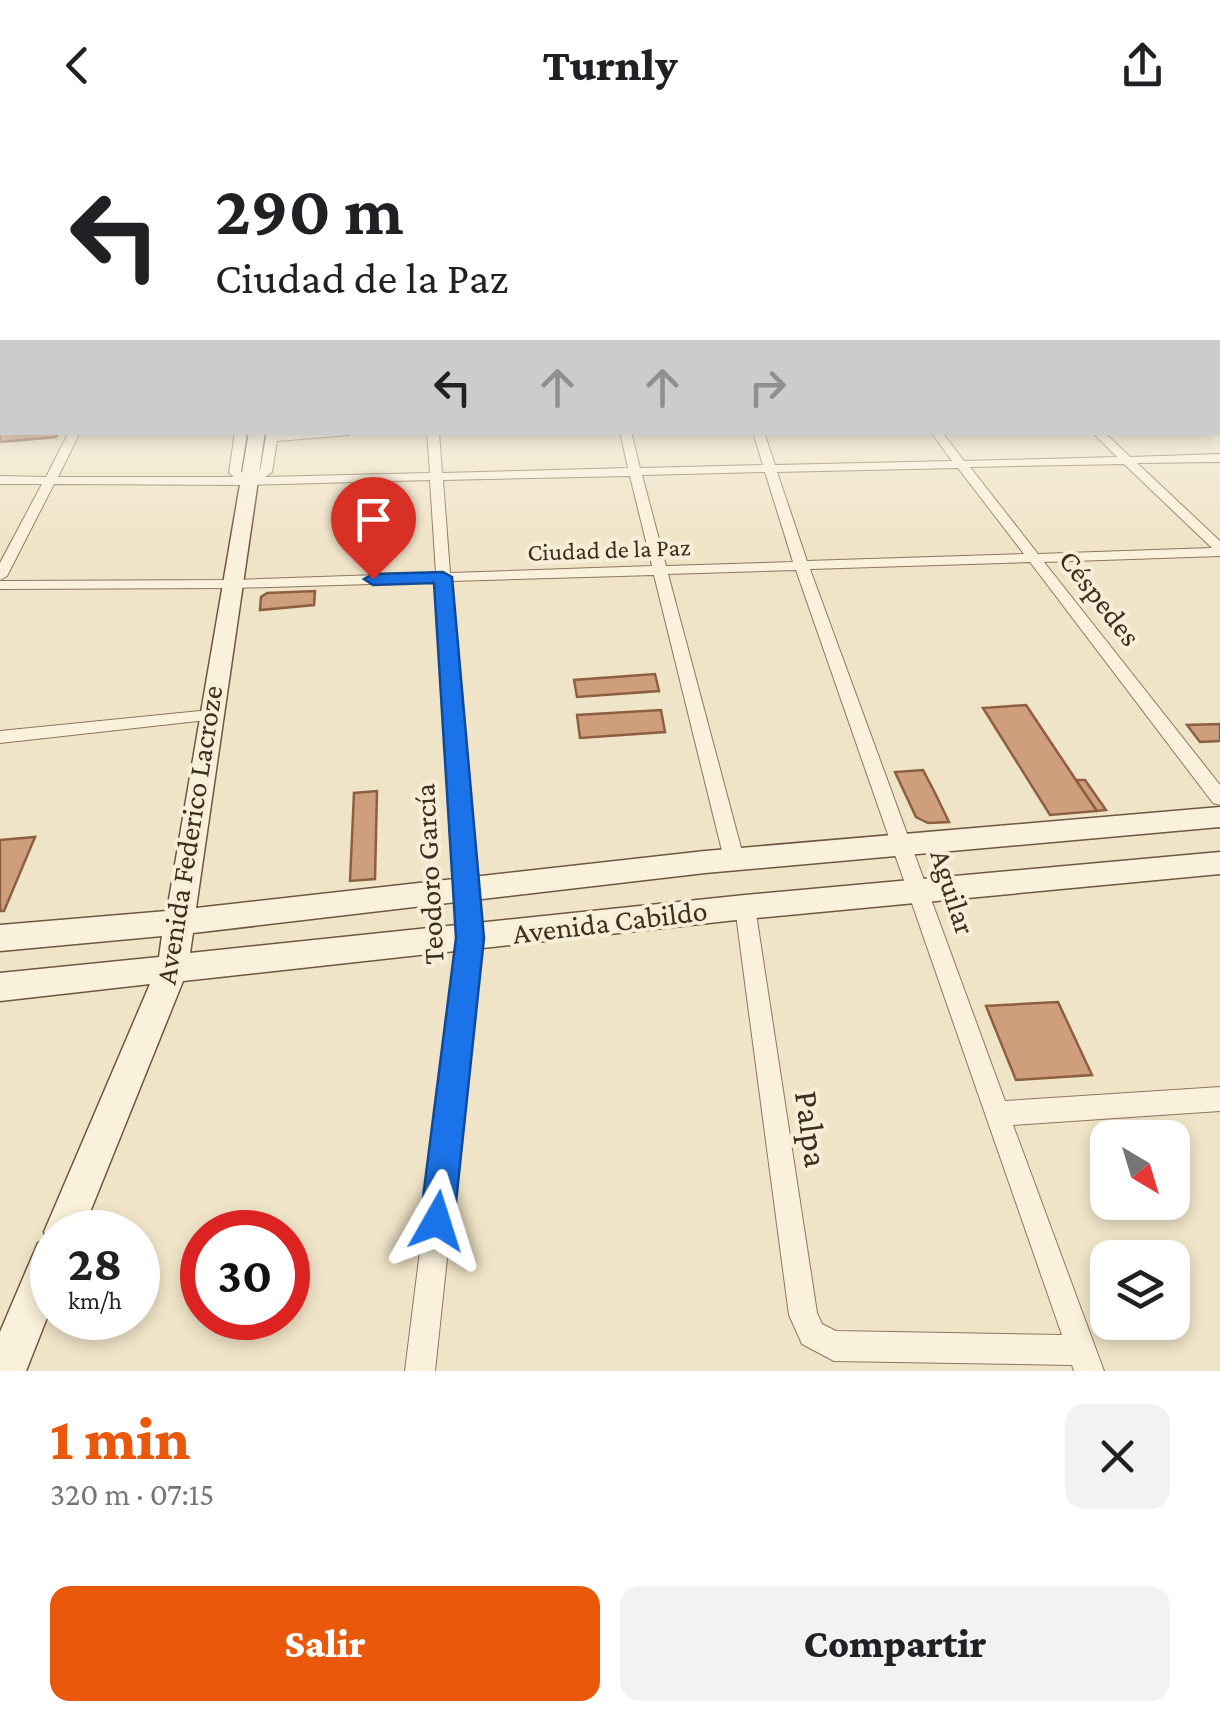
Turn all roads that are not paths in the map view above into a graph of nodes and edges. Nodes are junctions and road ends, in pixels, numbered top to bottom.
1 (73, 435) edge
2 (241, 435) edge
3 (267, 435) edge
4 (433, 435) edge
5 (627, 435) edge
6 (759, 435) edge
7 (938, 435) edge
8 (1100, 435) edge
9 (1220, 458) edge
10 (1125, 460) junction
11 (957, 462) junction
12 (770, 466) junction
13 (635, 470) junction
14 (436, 475) junction
15 (0, 480) edge
16 (50, 481) junction
17 (248, 481) junction
18 (1220, 550) edge
19 (1033, 558) junction
20 (801, 566) junction
21 (658, 570) junction
22 (0, 576) edge
23 (443, 577) junction
24 (0, 584) edge
25 (233, 584) junction
26 (210, 715) junction
27 (0, 737) edge
28 (1220, 798) edge
29 (1220, 817) edge
30 (902, 844) junction
31 (734, 860) junction
32 (1220, 863) edge
33 (465, 891) junction
34 (916, 891) junction
35 (745, 907) junction
36 (182, 921) junction
37 (0, 938) edge
38 (470, 938) junction
39 (172, 970) junction
40 (0, 987) edge
41 (1220, 1099) edge
42 (996, 1114) junction
43 (72, 1210) edge
44 (30, 1310) edge
45 (1085, 1361) edge
46 (4, 1371) edge
47 (420, 1371) edge

1 - 16 street
2 - 17 street, Avenida Federico Lacroze
3 - 17 main road, Avenida Federico Lacroze
4 - 14 street, Teodoro García
5 - 13 street
6 - 12 street, Aguilar
7 - 11 street, Céspedes
8 - 10 street
9 - 10 street
10 - 11 street
10 - 18 street
11 - 12 street
11 - 19 street, Céspedes
12 - 13 street
12 - 20 street, Aguilar
13 - 14 street
13 - 21 street
14 - 17 street
14 - 23 street, Teodoro García
15 - 16 street
16 - 17 street
16 - 22 street
17 - 25 main road, Avenida Federico Lacroze
18 - 19 street, Ciudad de la Paz
19 - 20 street, Ciudad de la Paz
19 - 28 street, Céspedes
20 - 21 street, Ciudad de la Paz
20 - 30 street, Aguilar
21 - 23 street, Ciudad de la Paz
21 - 31 street
23 - 25 street, Ciudad de la Paz
23 - 33 street, Teodoro García
24 - 25 street, Ciudad de la Paz
25 - 26 main road, Avenida Federico Lacroze
26 - 27 street
26 - 36 main road, Avenida Federico Lacroze
29 - 30 main road, Avenida Cabildo
30 - 31 main road, Avenida Cabildo
30 - 34 street, Aguilar
31 - 33 main road, Avenida Cabildo
32 - 34 main road, Avenida Cabildo
33 - 36 main road, Avenida Cabildo
33 - 38 street, Teodoro García
34 - 35 main road, Avenida Cabildo
34 - 42 street, Aguilar
35 - 38 main road, Avenida Cabildo
35 - 45 street, Palpa
36 - 37 main road, Avenida Cabildo
36 - 39 main road, Avenida Federico Lacroze
38 - 39 main road, Avenida Cabildo
38 - 47 street, Teodoro García
39 - 40 main road, Avenida Cabildo
39 - 43 main road, Avenida Federico Lacroze
41 - 42 street
42 - 45 street, Aguilar
44 - 46 main road

